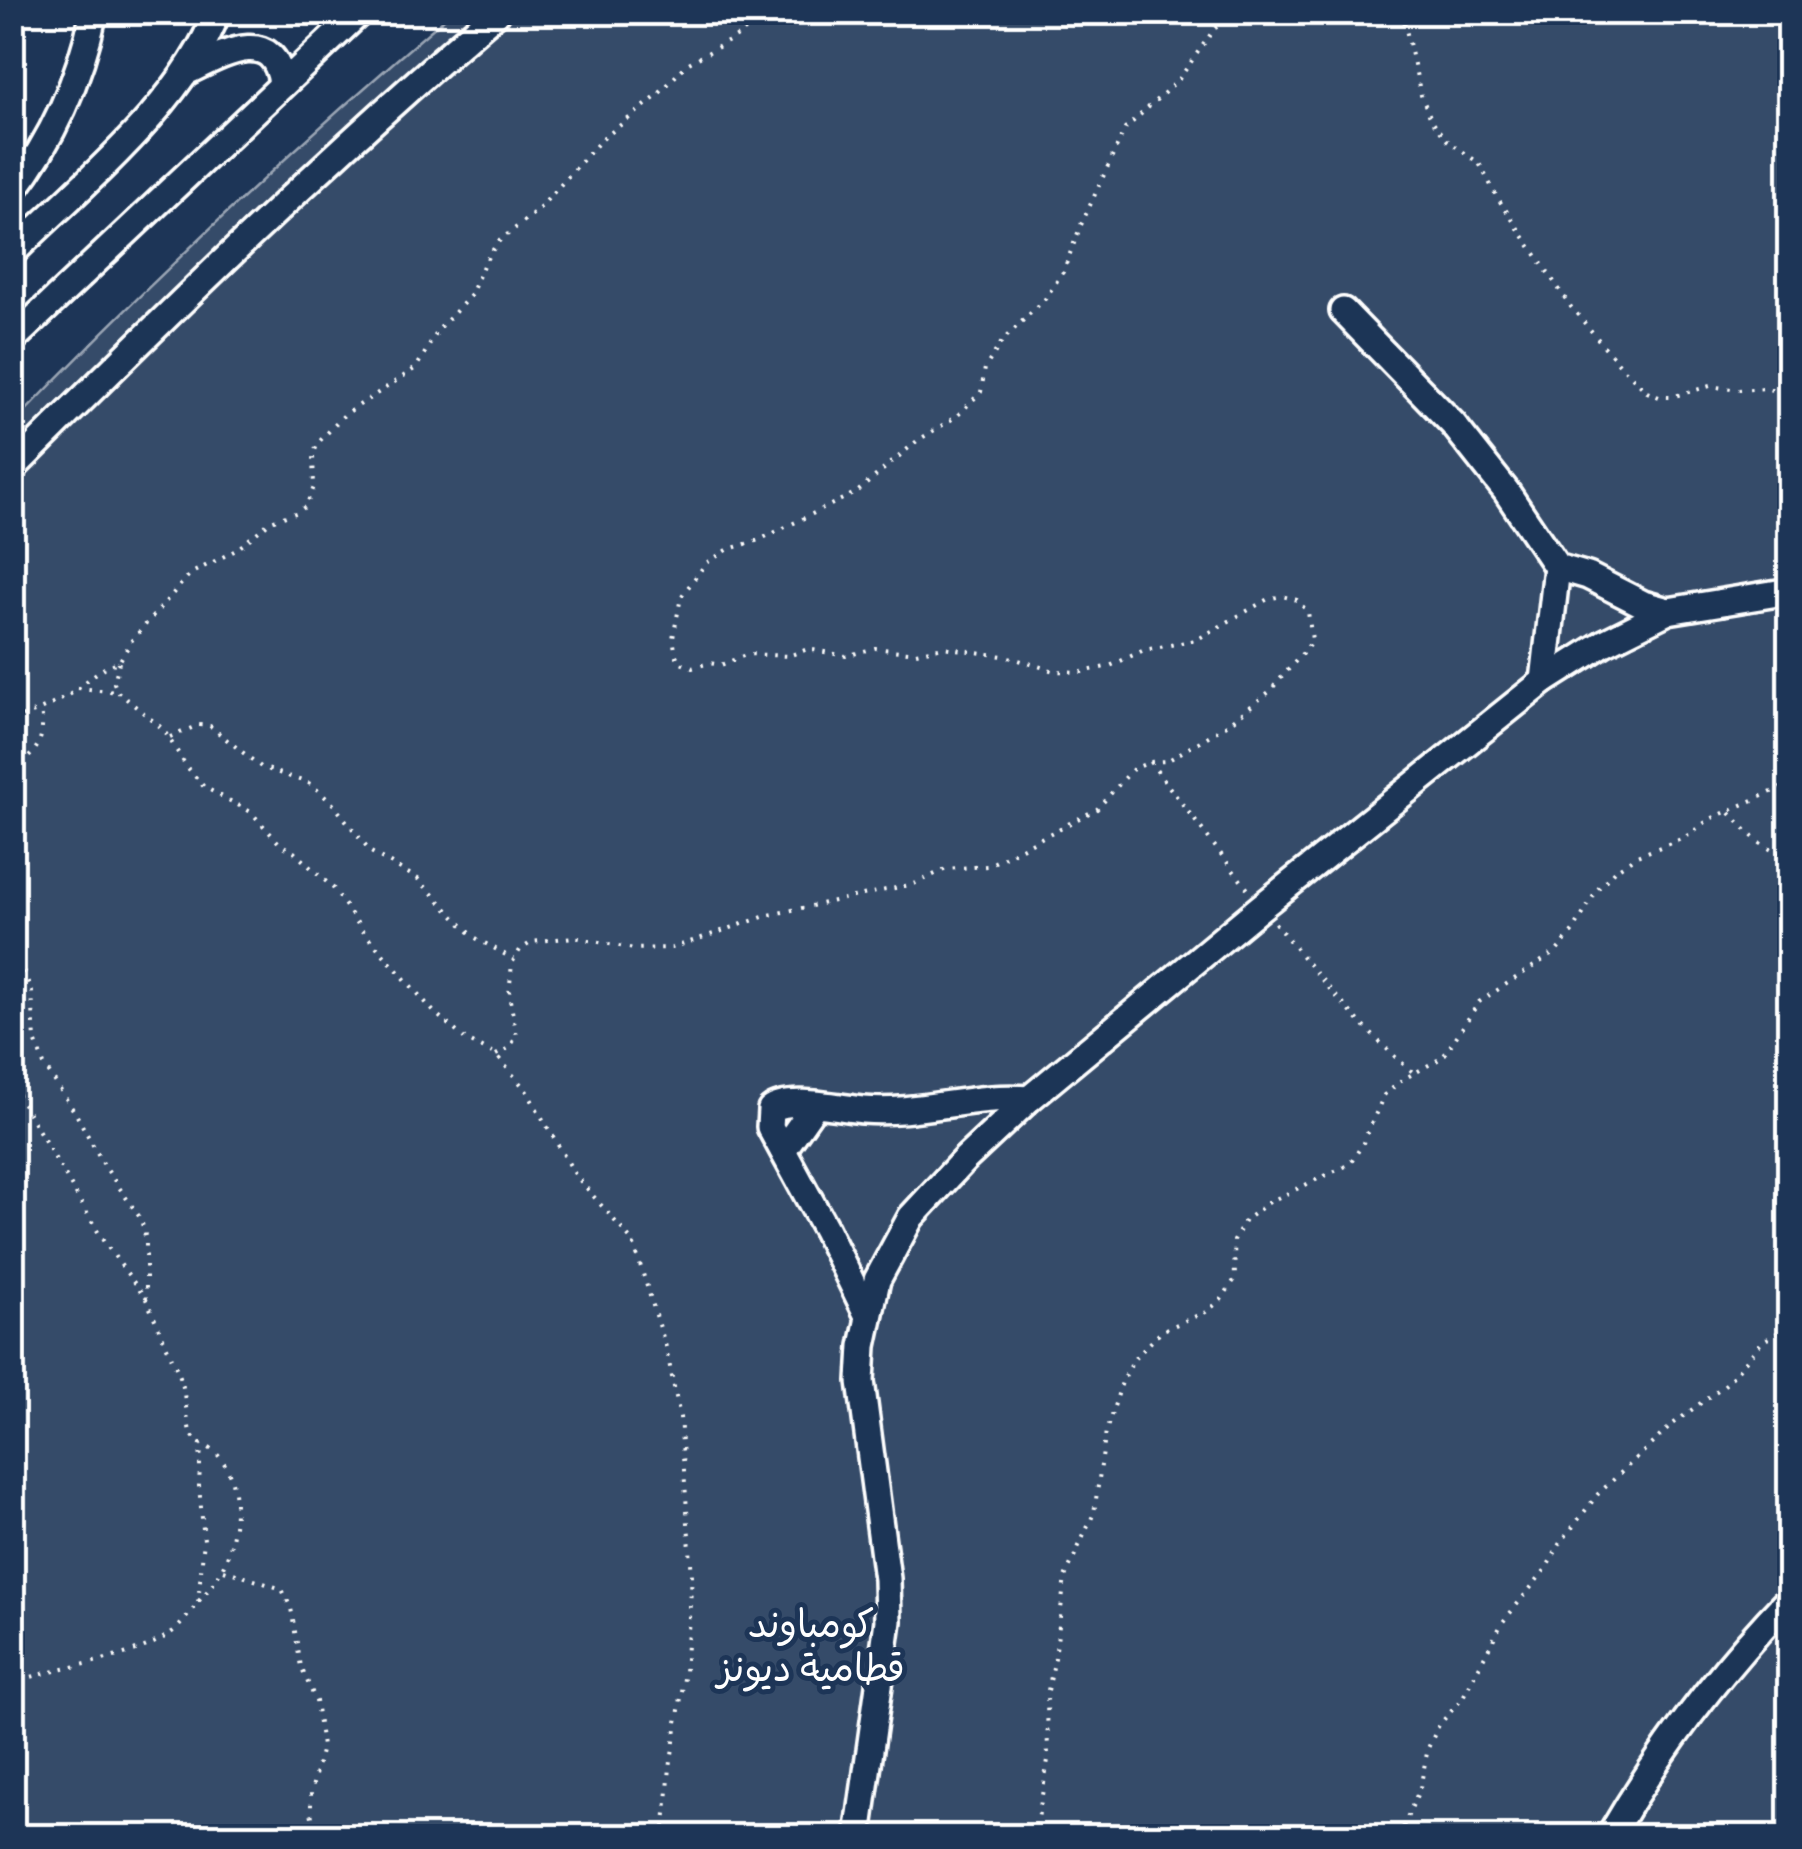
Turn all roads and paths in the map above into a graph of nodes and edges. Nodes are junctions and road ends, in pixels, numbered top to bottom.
1 (94, 12) edge
2 (216, 12) edge
3 (360, 12) edge
4 (497, 12) edge
5 (766, 12) edge
6 (1246, 12) edge
7 (1402, 12) edge
8 (188, 71) junction
9 (282, 83) junction
10 (12, 192) edge
11 (12, 253) edge
12 (1343, 311) dead end
13 (12, 340) edge
14 (1790, 398) edge
15 (12, 469) edge
16 (1557, 567) junction
17 (1790, 591) edge
18 (1668, 611) junction
19 (118, 662) junction
20 (1544, 680) junction
21 (78, 688) junction
22 (118, 692) junction
23 (41, 709) junction
24 (12, 720) edge
25 (170, 736) junction
26 (12, 769) edge
27 (1790, 784) edge
28 (1728, 811) junction
29 (1790, 854) edge
30 (12, 954) edge
31 (513, 959) junction
32 (496, 1055) junction
33 (12, 1086) edge
34 (1029, 1098) junction
35 (146, 1300) junction
36 (868, 1316) junction
37 (1790, 1325) edge
38 (201, 1444) junction
39 (224, 1570) junction
40 (1790, 1598) edge
41 (198, 1602) junction
42 (12, 1683) edge
43 (12, 1814) edge
44 (25, 1836) edge
45 (316, 1836) edge
46 (664, 1836) edge
47 (858, 1836) edge
48 (1036, 1836) edge
49 (1399, 1836) edge
50 (1610, 1836) edge

1 - 10 street
2 - 8 street
3 - 9 street
4 - 15 street
5 - 19 path
6 - 31 path
7 - 14 path
8 - 9 street
8 - 11 street
9 - 13 street
12 - 16 street
16 - 18 street
16 - 20 street
17 - 18 street
18 - 20 street
19 - 21 path
19 - 22 path
20 - 34 street
21 - 22 path
21 - 23 path
22 - 25 path
23 - 24 path
23 - 26 path
25 - 31 path
25 - 32 path
27 - 28 path
28 - 29 path
28 - 48 path
30 - 35 path
31 - 32 path
32 - 46 path
33 - 35 path
34 - 36 street
34 - 36 street
35 - 38 path
36 - 47 street
37 - 49 path
38 - 39 path
38 - 41 path
39 - 41 path
39 - 45 path
40 - 50 street
41 - 42 path
43 - 44 path

